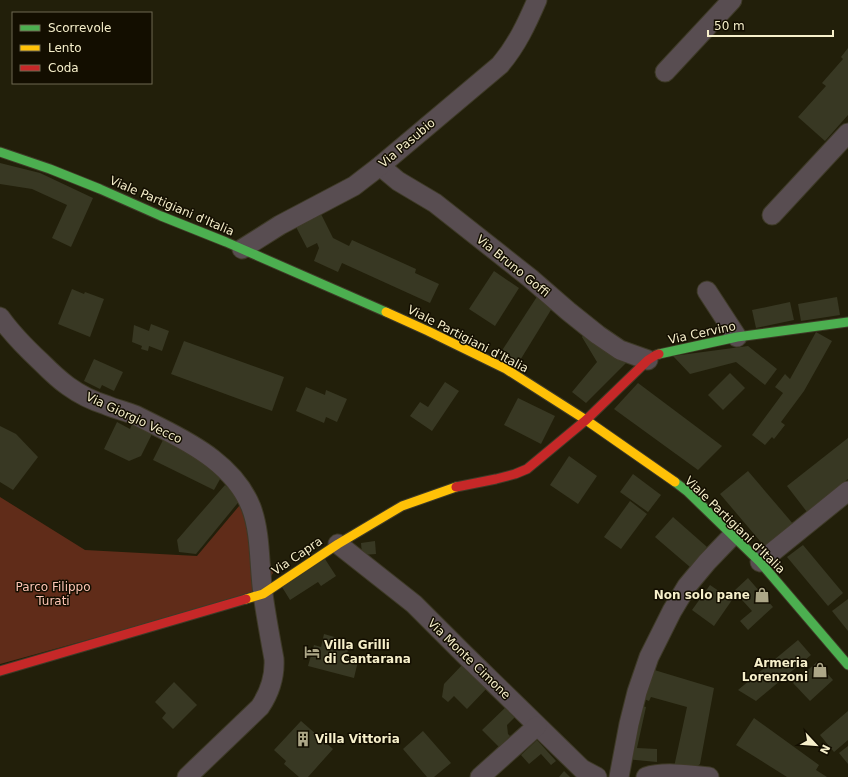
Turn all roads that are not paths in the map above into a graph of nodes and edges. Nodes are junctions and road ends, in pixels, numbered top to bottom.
1 (537, 0) edge
2 (732, 0) edge
3 (665, 72) dead end
4 (848, 132) edge
5 (0, 152) edge
6 (380, 166) junction
7 (772, 215) dead end
8 (242, 249) junction
9 (707, 291) dead end
10 (0, 318) edge
11 (848, 322) edge
12 (737, 337) junction
13 (648, 360) junction
14 (586, 420) junction
15 (848, 490) edge
16 (732, 536) junction
17 (338, 544) junction
18 (760, 562) junction
19 (263, 594) junction
20 (848, 665) edge
21 (0, 671) edge
22 (537, 726) junction
23 (593, 775) edge
24 (649, 776) edge
25 (187, 777) edge
26 (480, 777) edge
27 (619, 777) edge
28 (708, 777) edge

1 - 6 street, Via Pasubio
2 - 3 street
4 - 7 street
5 - 8 street, Viale Partigiani d'Italia
6 - 8 street, Via Pasubio
6 - 13 street, Via Bruno Goffi
8 - 14 street, Viale Partigiani d'Italia
9 - 12 street
10 - 19 street, Via Giorgio Vecco
11 - 12 street, Via Cervino
12 - 13 street, Via Cervino
13 - 14 street, Via Cervino
14 - 16 street, Viale Partigiani d'Italia
14 - 17 street, Via Capra
15 - 18 street
16 - 18 street, Viale Partigiani d'Italia
16 - 27 street
17 - 19 street, Via Capra
17 - 22 street, Via Monte Cimone
18 - 20 street, Viale Partigiani d'Italia
19 - 21 street, Via Capra
19 - 25 street, Via Giorgio Vecco
22 - 23 street, Via Monte Cimone
22 - 26 street
24 - 28 street

